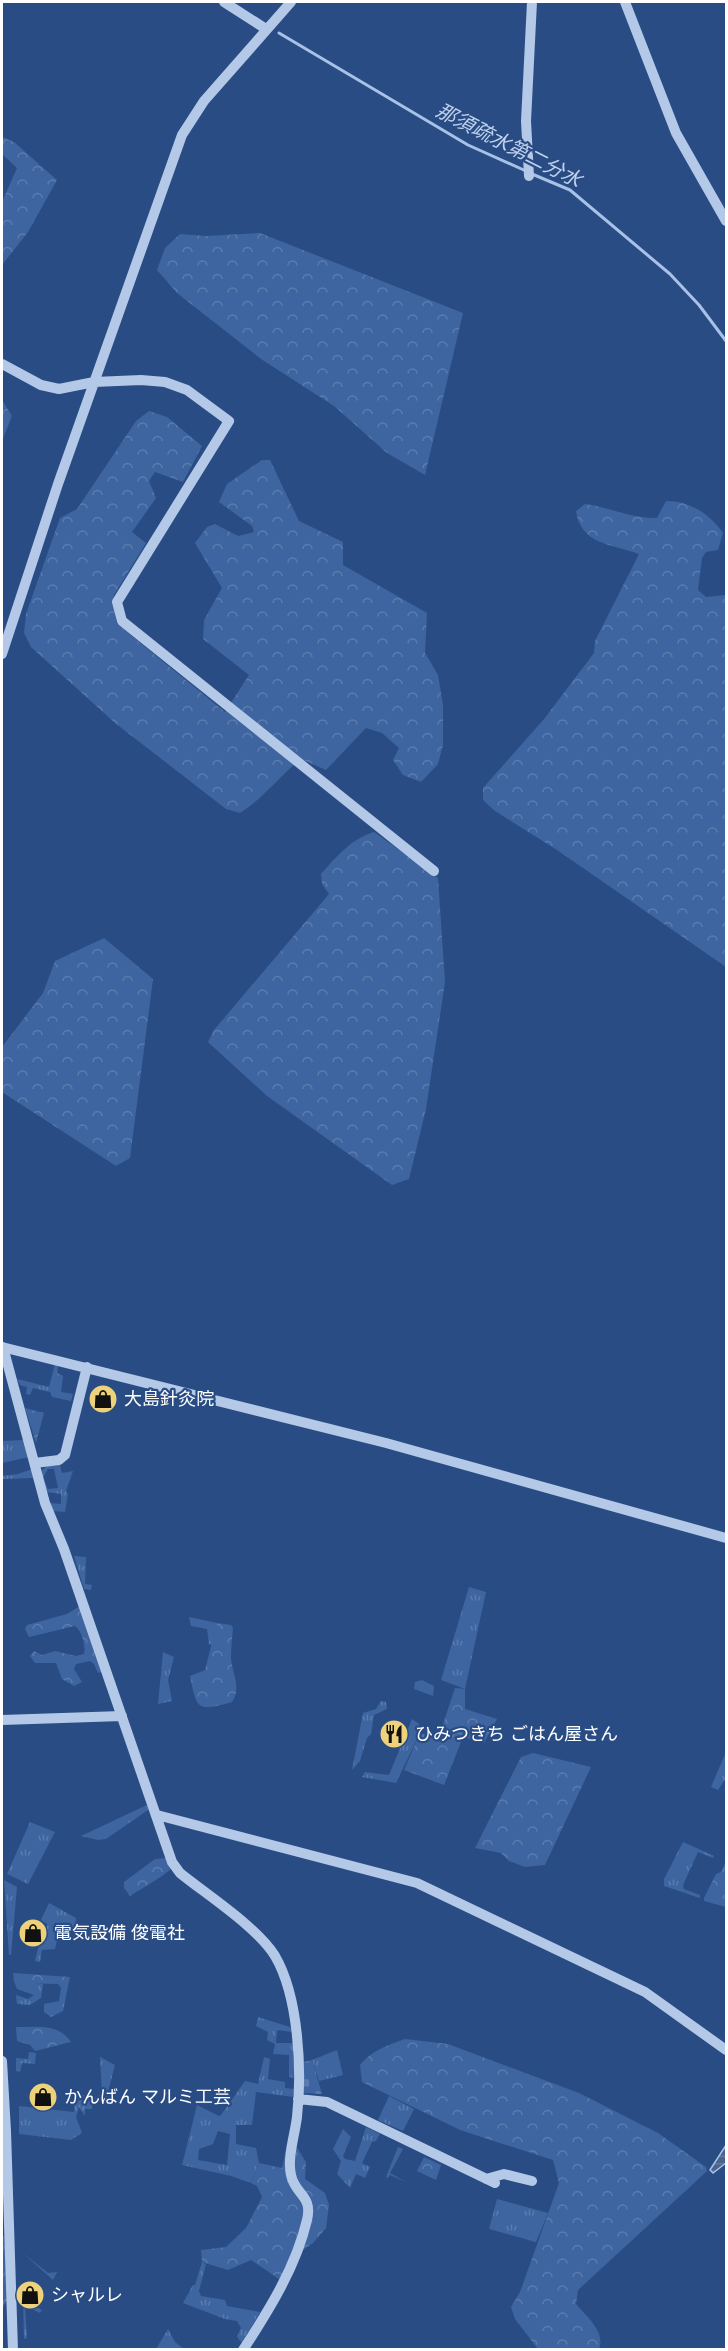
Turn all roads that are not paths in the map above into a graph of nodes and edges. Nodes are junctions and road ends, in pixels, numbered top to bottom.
1 (224, 2) edge
2 (291, 2) edge
3 (532, 2) edge
4 (625, 2) edge
5 (266, 29) junction
6 (529, 176) dead end
7 (726, 221) edge
8 (2, 364) edge
9 (94, 382) junction
10 (2, 654) edge
11 (434, 871) dead end
12 (2, 1347) edge
13 (87, 1367) junction
14 (35, 1463) junction
15 (726, 1538) edge
16 (122, 1716) junction
17 (2, 1720) edge
18 (157, 1815) junction
19 (726, 2050) edge
20 (2, 2061) edge
21 (298, 2099) junction
22 (532, 2181) dead end
23 (13, 2349) edge
24 (243, 2349) edge

1 - 5 street
2 - 5 street
3 - 6 street
4 - 7 street
5 - 9 street
8 - 9 street
9 - 10 street
9 - 11 street
12 - 13 street
12 - 14 street
13 - 14 street
13 - 15 street
14 - 16 street
16 - 17 street
16 - 18 street
18 - 19 street
18 - 21 street
20 - 23 street
21 - 22 street
21 - 24 street

